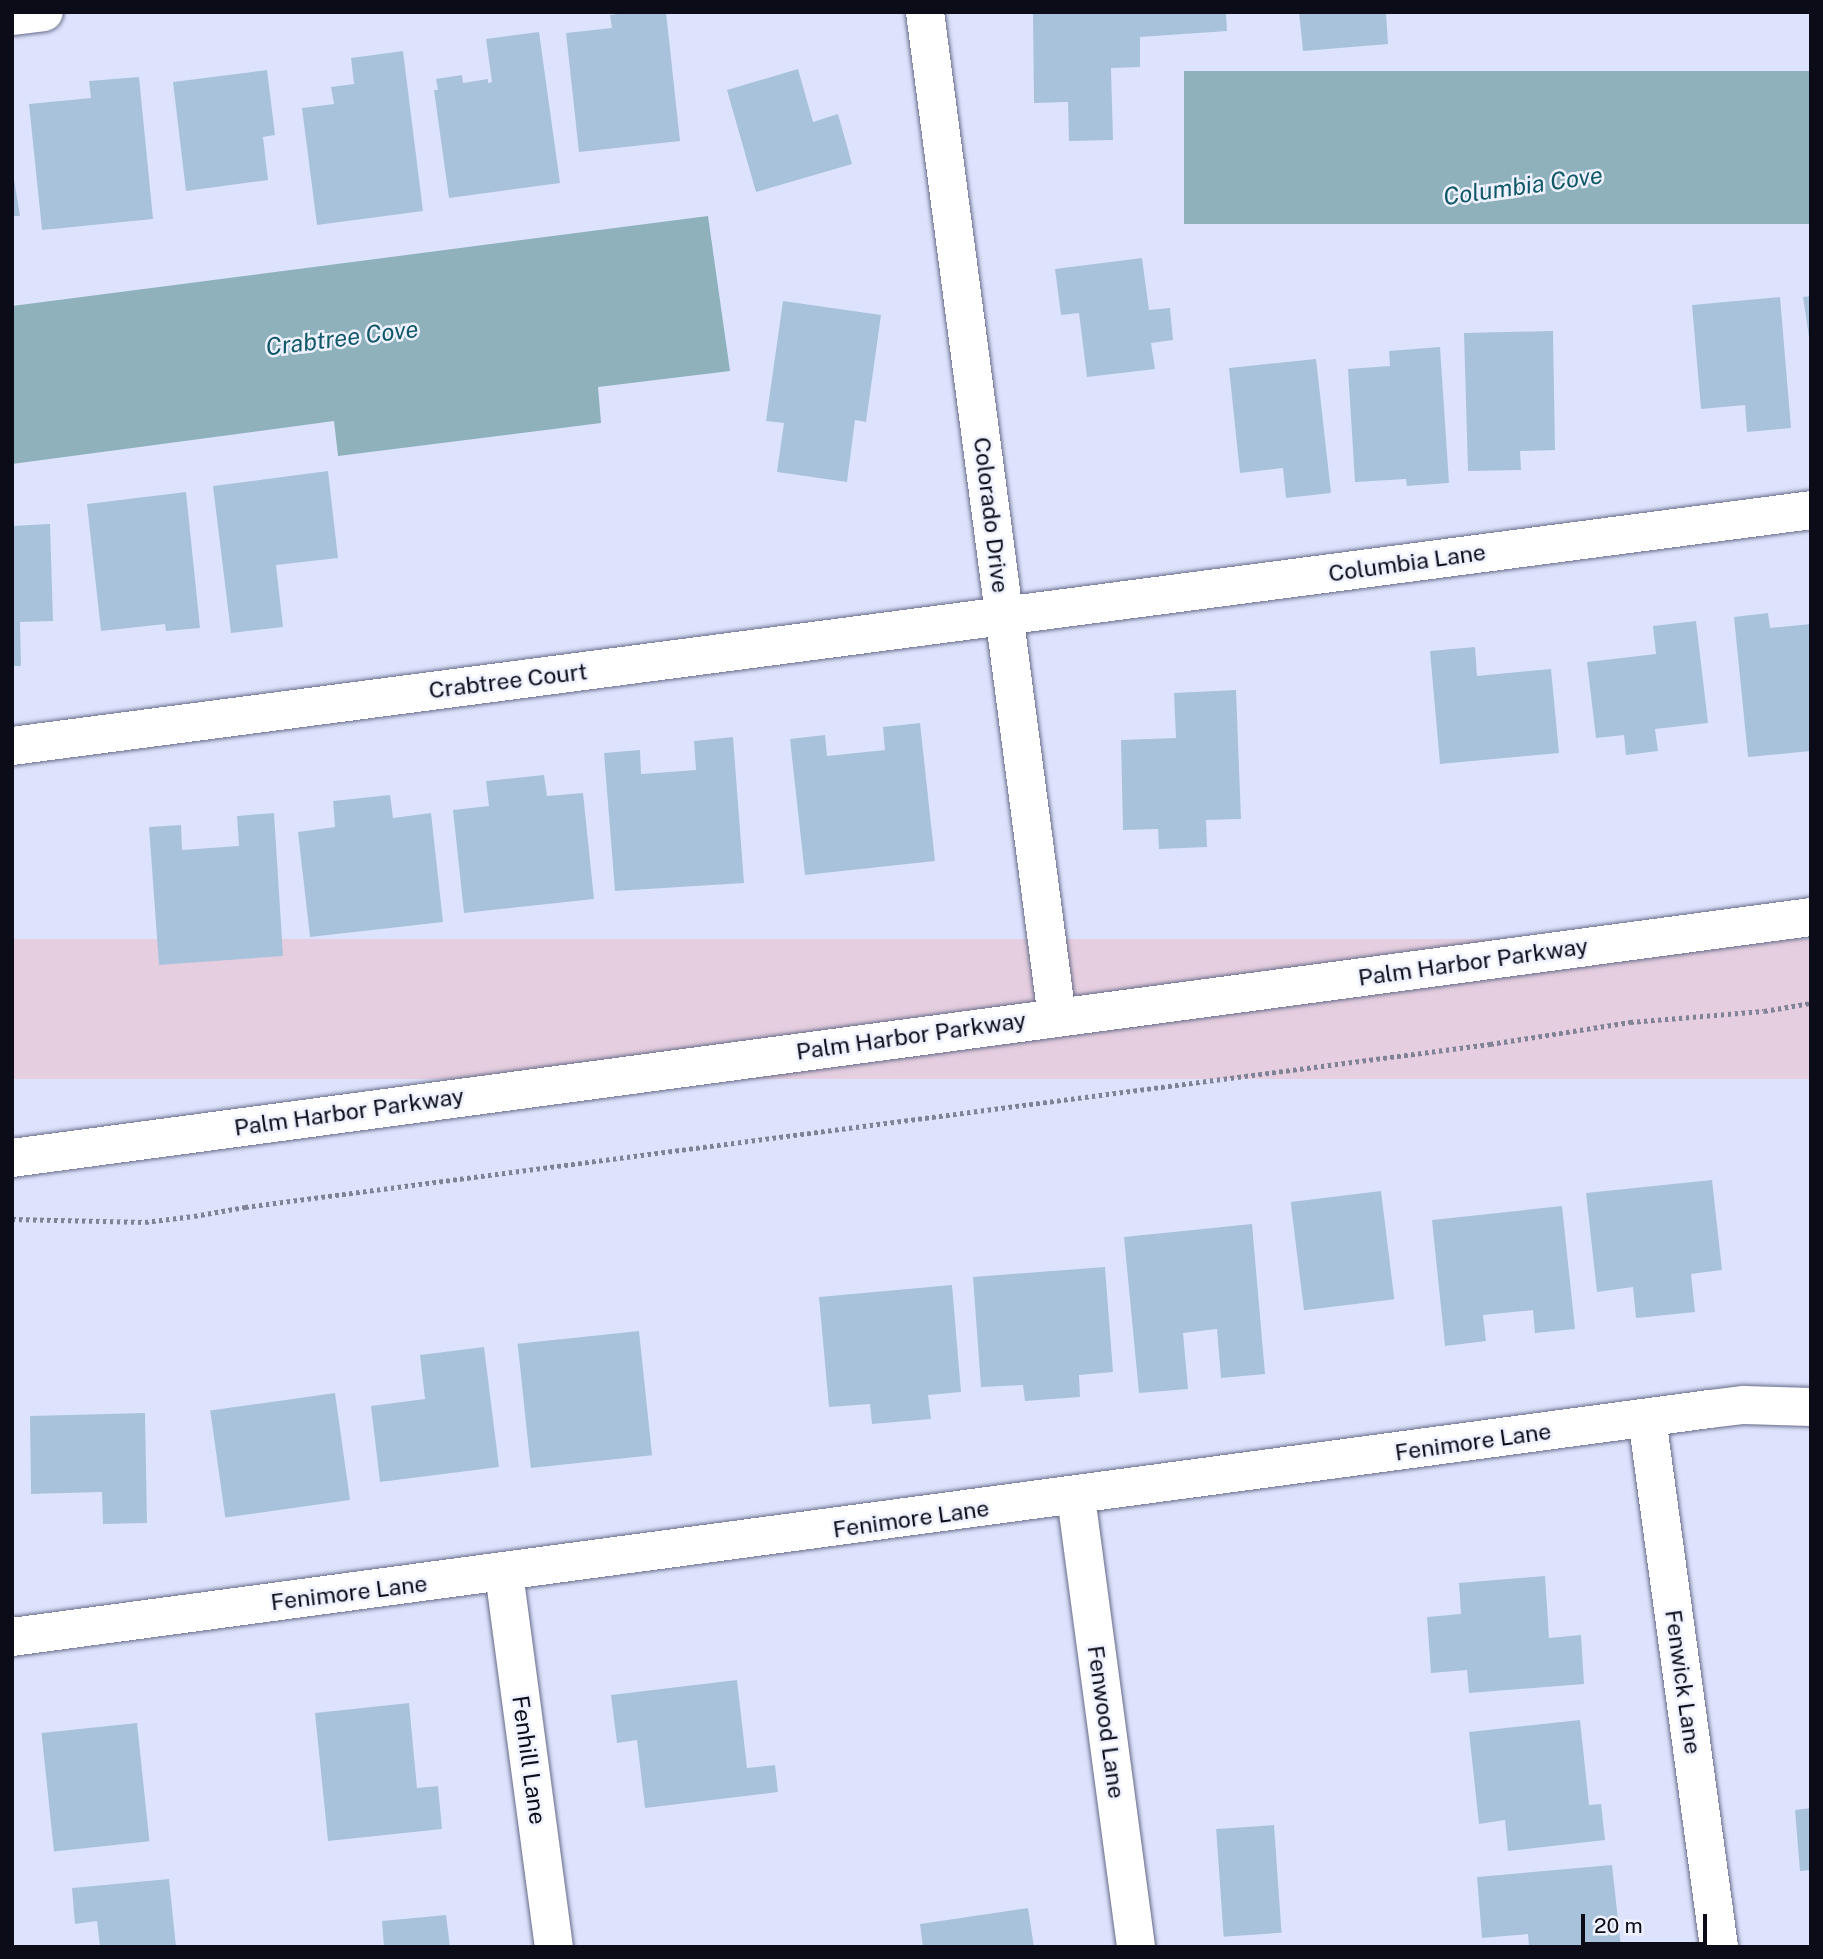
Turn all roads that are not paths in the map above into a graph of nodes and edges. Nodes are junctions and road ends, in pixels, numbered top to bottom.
1 (44, 12) edge
2 (925, 12) edge
3 (12, 16) edge
4 (1811, 510) edge
5 (1004, 617) junction
6 (12, 746) edge
7 (1811, 917) edge
8 (1057, 1017) junction
9 (12, 1158) edge
10 (1811, 1407) edge
11 (1647, 1418) junction
12 (1076, 1497) junction
13 (504, 1573) junction
14 (12, 1637) edge
15 (554, 1947) edge
16 (1136, 1947) edge
17 (1719, 1947) edge

1 - 3 street
2 - 5 street, Colorado Drive
4 - 5 street, Columbia Lane
5 - 6 street, Crabtree Court
5 - 8 street, Colorado Drive
7 - 8 street, Palm Harbor Parkway
8 - 9 street, Palm Harbor Parkway
10 - 11 street, Fenimore Lane
11 - 12 street, Fenimore Lane
11 - 17 street, Fenwick Lane
12 - 13 street, Fenimore Lane
12 - 16 street, Fenwood Lane
13 - 14 street, Fenimore Lane
13 - 15 street, Fenhill Lane

